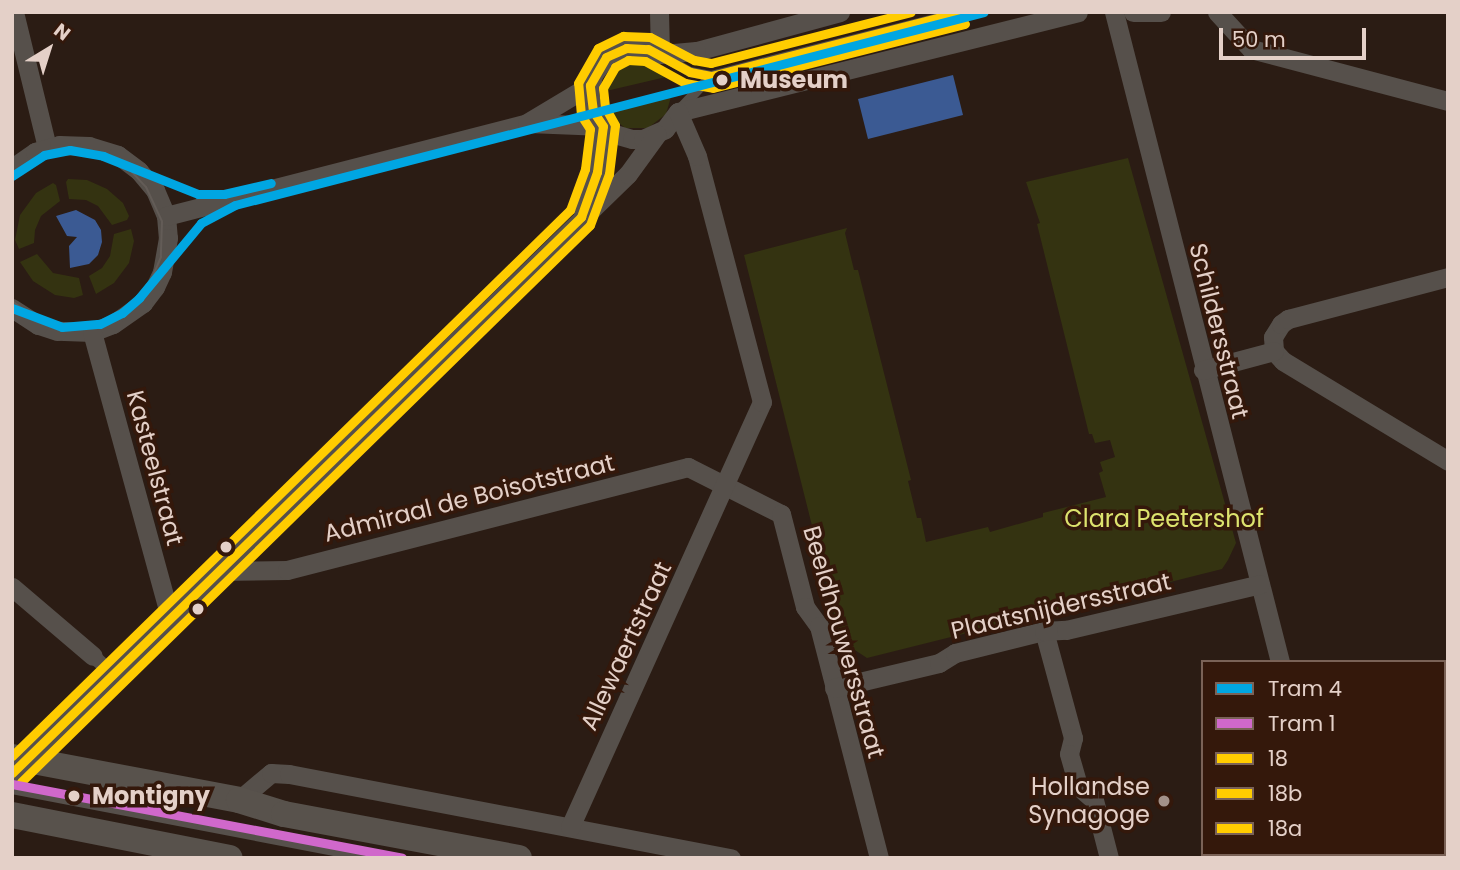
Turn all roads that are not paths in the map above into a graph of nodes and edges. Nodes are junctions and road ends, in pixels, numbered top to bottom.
1 (14, 12) edge
2 (659, 12) edge
3 (840, 12) edge
4 (962, 12) edge
5 (1077, 12) edge
6 (1114, 12) edge
7 (1133, 12) edge
8 (1161, 12) edge
9 (1217, 12) edge
10 (660, 54) junction
11 (711, 76) junction
12 (590, 85) junction
13 (1448, 101) edge
14 (678, 112) junction
15 (527, 123) junction
16 (603, 127) junction
17 (657, 134) junction
18 (47, 147) junction
19 (12, 168) edge
20 (166, 216) junction
21 (581, 218) junction
22 (1448, 277) edge
23 (12, 308) edge
24 (92, 332) junction
25 (1274, 351) junction
26 (1203, 370) junction
27 (1448, 461) edge
28 (726, 486) junction
29 (218, 571) junction
30 (1260, 584) junction
31 (12, 587) edge
32 (170, 618) junction
33 (1044, 631) junction
34 (93, 656) joint
35 (1279, 660) edge
36 (113, 674) junction
37 (834, 688) junction
38 (17, 763) edge
39 (12, 789) edge
40 (239, 800) junction
41 (12, 815) edge
42 (570, 827) junction
43 (230, 858) edge
44 (369, 858) edge
45 (519, 858) edge
46 (731, 858) edge
47 (879, 858) edge
48 (1109, 858) edge

1 - 18 street
2 - 10 street
3 - 10 street
4 - 11 lane
5 - 14 street
6 - 26 street, Schildersstraat
7 - 8 street
9 - 13 street
10 - 11 lane
10 - 12 street
11 - 14 lane
12 - 15 street
12 - 16 street
14 - 17 street
14 - 28 street
15 - 16 street
15 - 20 street
16 - 17 street
16 - 21 street
17 - 21 street
18 - 19 street
18 - 20 street
20 - 24 street
21 - 29 street
22 - 25 street
23 - 24 street
24 - 32 street, Kasteelstraat
25 - 26 street
25 - 27 street
26 - 30 street, Schildersstraat
28 - 29 street, Admiraal de Boisotstraat
28 - 37 street, Beeldhouwersstraat
28 - 42 street, Allewaertstraat
29 - 32 street
30 - 33 street, Plaatsnijdersstraat
30 - 35 street, Schildersstraat
31 - 34 street
32 - 36 street
33 - 37 street, Plaatsnijdersstraat
33 - 48 street
34 - 36 street
36 - 38 street
37 - 47 street, Beeldhouwersstraat
38 - 40 main road
39 - 44 lane
40 - 42 street
40 - 45 main road
41 - 43 main road
42 - 46 street

